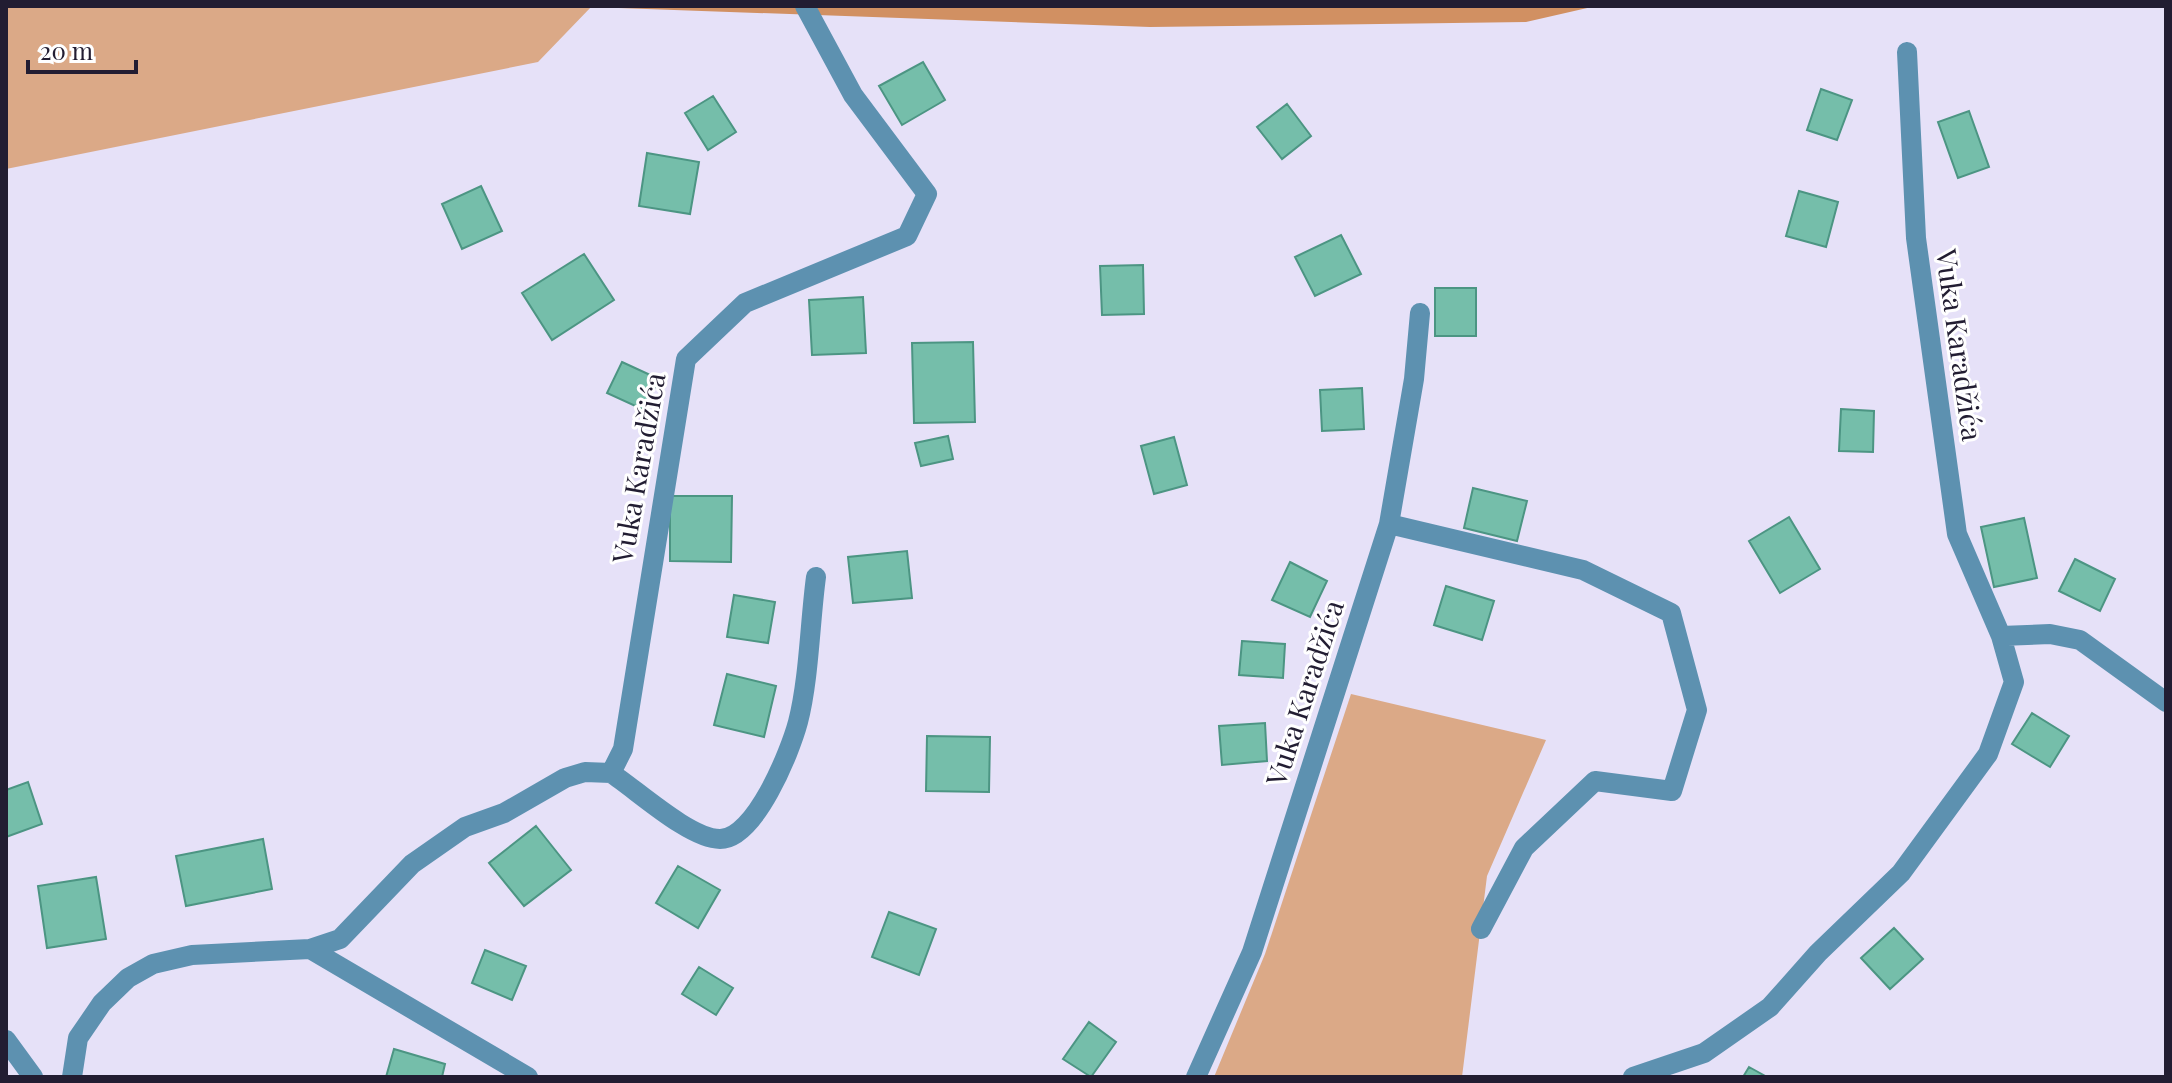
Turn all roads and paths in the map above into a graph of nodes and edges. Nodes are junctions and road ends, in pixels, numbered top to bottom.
1 (805, 6) edge
2 (1907, 52) dead end
3 (1420, 313) dead end
4 (1389, 524) junction
5 (816, 577) dead end
6 (2001, 636) junction
7 (2166, 702) edge
8 (611, 773) junction
9 (1481, 929) dead end
10 (310, 949) junction
11 (6, 1040) edge
12 (33, 1077) edge
13 (72, 1077) edge
14 (528, 1077) edge
15 (1196, 1077) edge
16 (1633, 1077) edge

1 - 8 street, Vuka Karadžića
2 - 6 street, Vuka Karadžića
3 - 4 street, Vuka Karadžića
4 - 9 street
4 - 15 street, Vuka Karadžića
5 - 8 street
6 - 7 street
6 - 16 street, Vuka Karadžića
8 - 10 street
10 - 13 street
10 - 14 street
11 - 12 street

